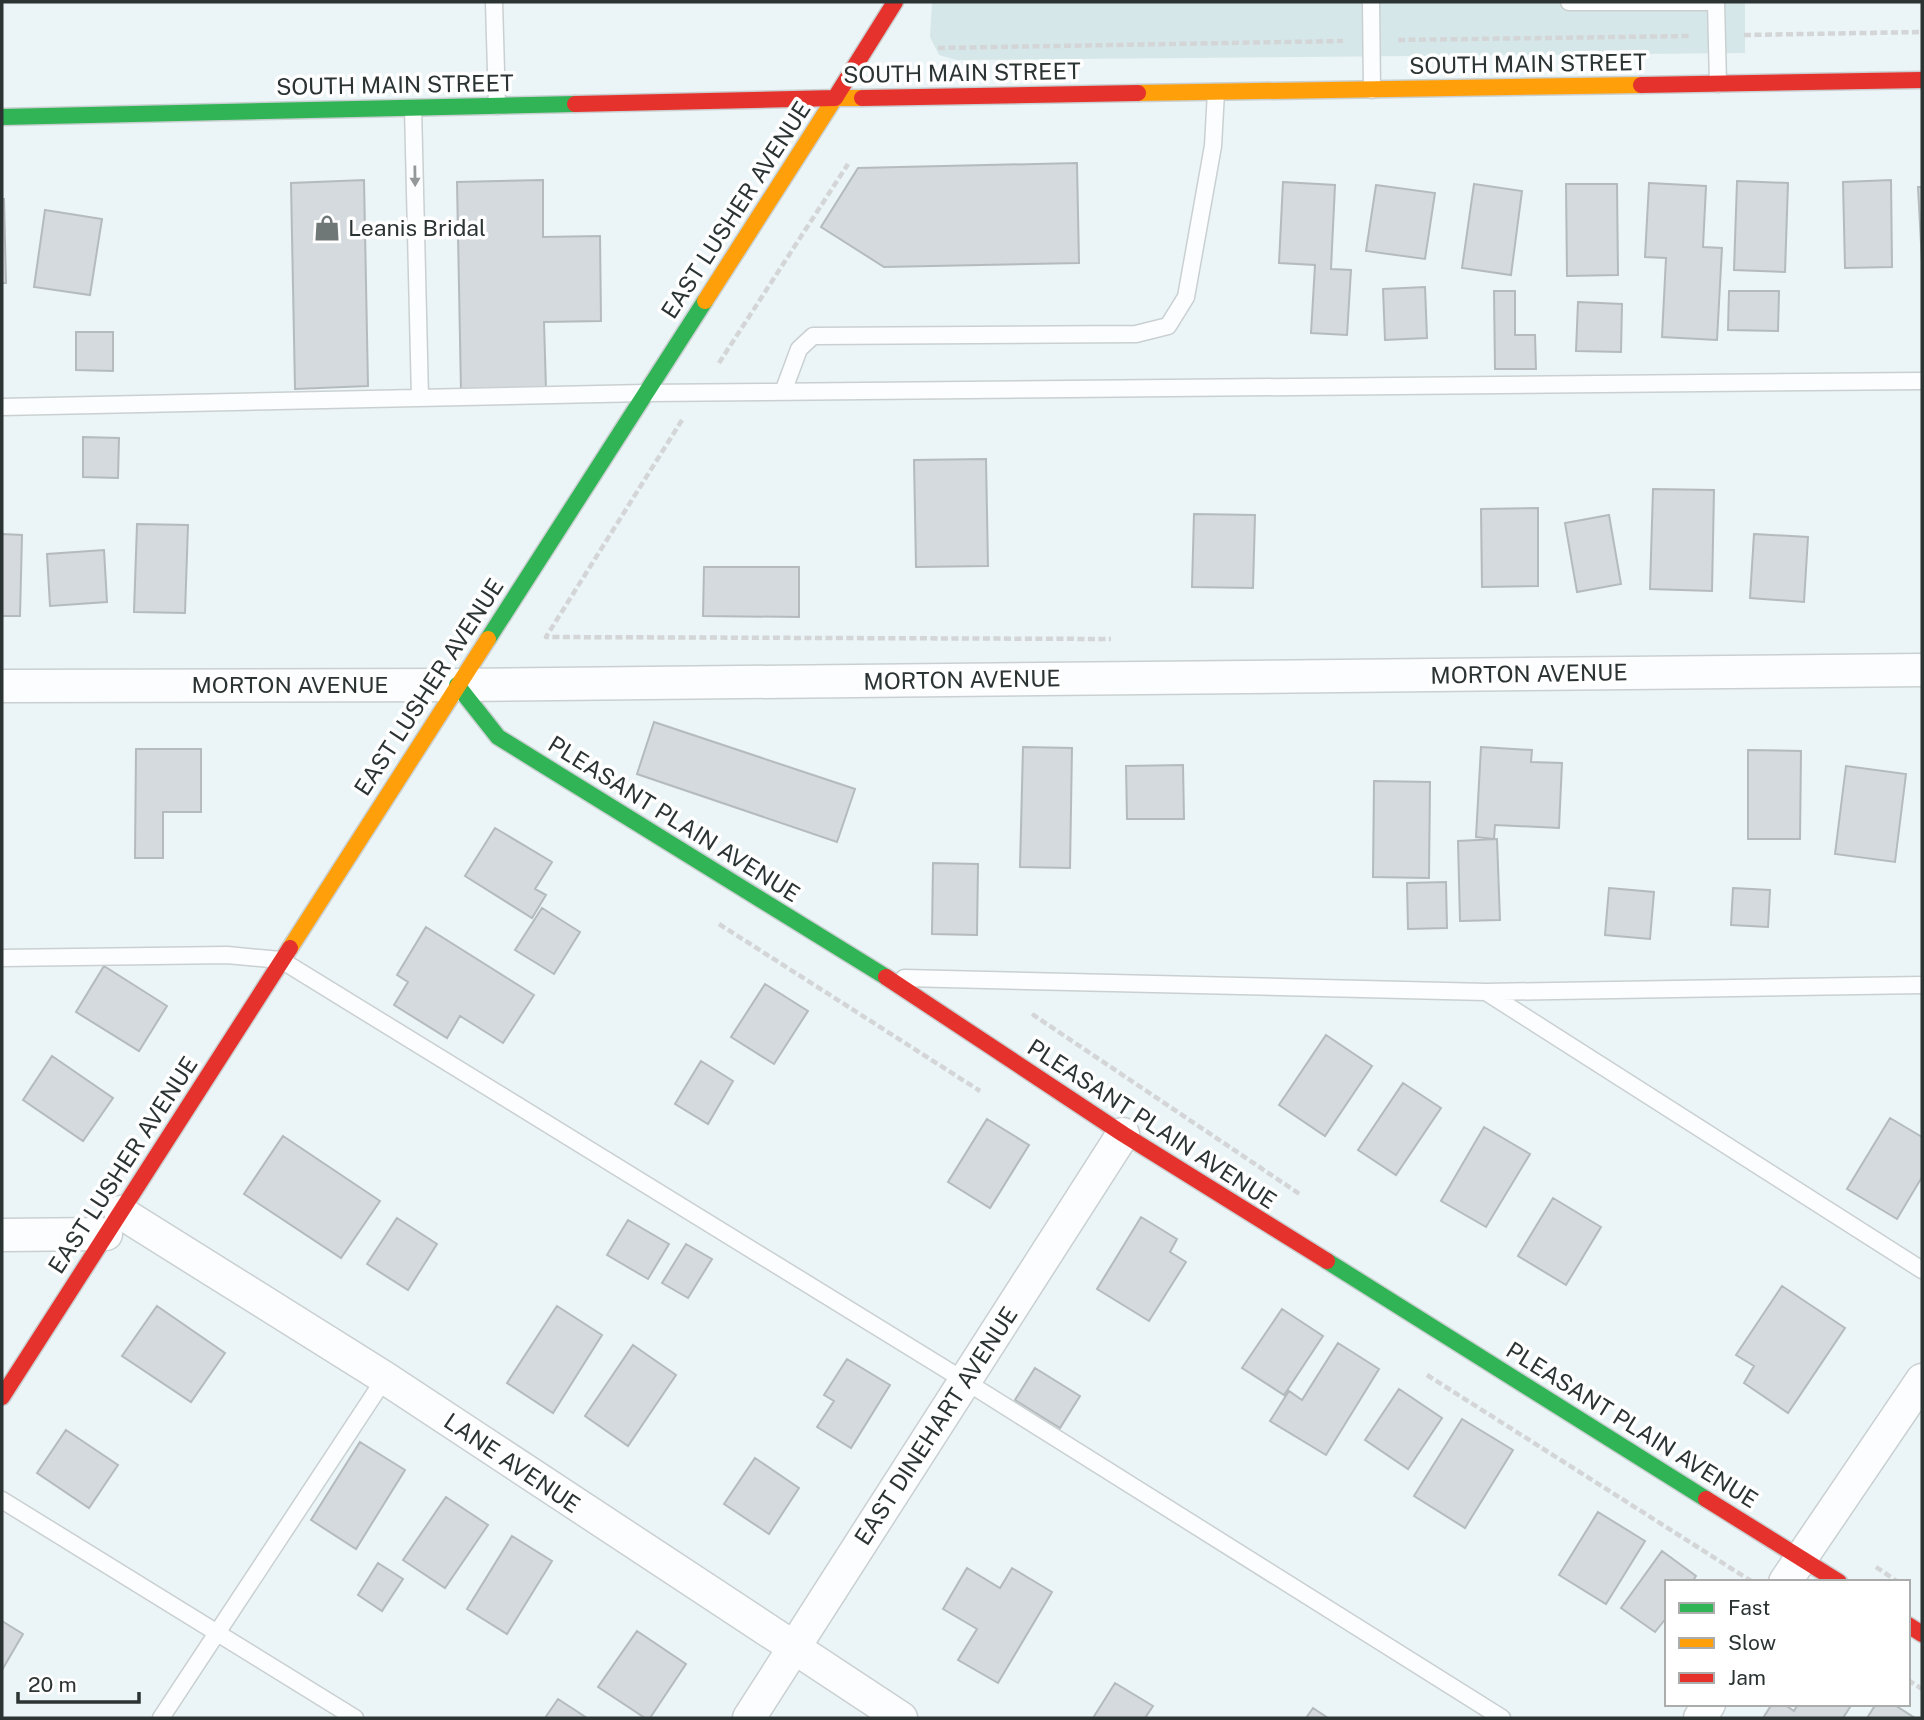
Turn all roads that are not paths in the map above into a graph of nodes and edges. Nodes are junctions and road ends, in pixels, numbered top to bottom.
1 (494, 2) edge
2 (895, 2) edge
3 (1371, 2) edge
4 (1569, 2) edge
5 (1717, 2) edge
6 (1922, 80) edge
7 (1718, 84) junction
8 (1372, 90) junction
9 (1216, 92) junction
10 (835, 98) junction
11 (497, 106) junction
12 (413, 108) junction
13 (2, 117) edge
14 (1922, 381) edge
15 (783, 392) junction
16 (645, 393) junction
17 (420, 398) junction
18 (2, 407) edge
19 (1922, 670) edge
20 (457, 685) junction
21 (2, 686) edge
22 (2, 958) edge
23 (281, 960) junction
24 (888, 978) junction
25 (1922, 985) edge
26 (1486, 992) junction
27 (1123, 1135) junction
28 (113, 1223) junction
29 (2, 1235) edge
30 (1922, 1270) edge
31 (385, 1378) junction
32 (1922, 1380) edge
33 (965, 1381) junction
34 (2, 1397) edge
35 (2, 1500) edge
36 (1792, 1569) edge
37 (1832, 1580) edge
38 (218, 1632) junction
39 (793, 1649) junction
40 (161, 1718) edge
41 (355, 1718) edge
42 (749, 1718) edge
43 (901, 1718) edge
44 (1502, 1718) edge

1 - 11 lane
2 - 10 main road, EAST LUSHER AVENUE
3 - 8 lane
4 - 5 lane
5 - 7 lane
6 - 7 main road, SOUTH MAIN STREET
7 - 8 main road, SOUTH MAIN STREET
8 - 9 main road, SOUTH MAIN STREET
9 - 10 main road, SOUTH MAIN STREET
9 - 15 lane
10 - 11 main road, SOUTH MAIN STREET
10 - 16 main road, EAST LUSHER AVENUE
11 - 12 main road, SOUTH MAIN STREET
12 - 13 main road, SOUTH MAIN STREET
12 -> 17 lane
14 - 15 lane
15 - 16 lane
16 - 17 lane
16 - 20 main road, EAST LUSHER AVENUE
17 - 18 lane
19 - 20 street, MORTON AVENUE
20 - 21 street, MORTON AVENUE
20 - 23 main road, EAST LUSHER AVENUE
20 - 24 main road, PLEASANT PLAIN AVENUE
22 - 23 lane
23 - 28 main road, EAST LUSHER AVENUE
23 - 33 lane
24 - 26 lane
24 - 27 main road, PLEASANT PLAIN AVENUE
25 - 26 lane
26 - 30 lane
27 - 33 street, EAST DINEHART AVENUE
27 - 36 main road, PLEASANT PLAIN AVENUE
28 - 29 street
28 - 31 street, LANE AVENUE
28 - 34 main road, EAST LUSHER AVENUE
31 - 38 lane
31 - 39 street, LANE AVENUE
32 - 36 street
33 - 39 street, EAST DINEHART AVENUE
33 - 44 lane
35 - 38 lane
36 - 37 main road, PLEASANT PLAIN AVENUE
38 - 40 lane
38 - 41 lane
39 - 42 street, EAST DINEHART AVENUE
39 - 43 street, LANE AVENUE

